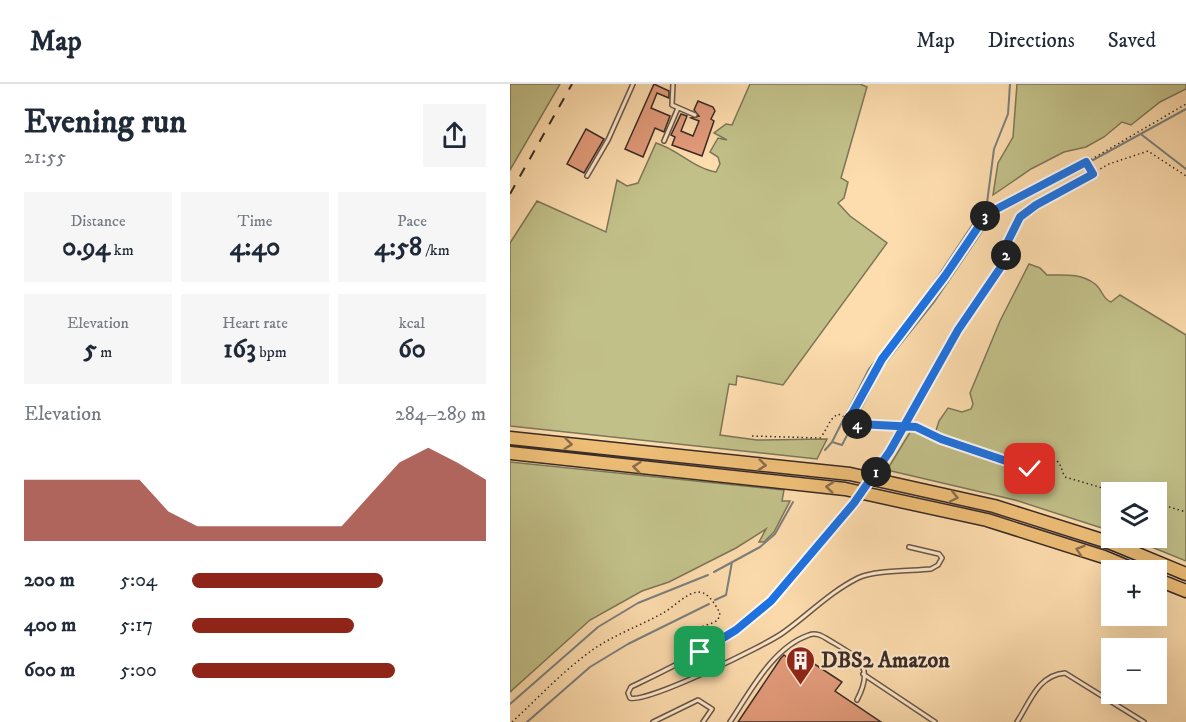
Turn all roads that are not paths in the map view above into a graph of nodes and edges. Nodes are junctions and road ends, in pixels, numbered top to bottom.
1 (633, 84) edge
2 (673, 84) edge
3 (678, 108) junction
4 (694, 115) dead end
5 (664, 141) dead end
6 (587, 176) dead end
7 (940, 365) road end
8 (510, 438) edge
9 (510, 453) edge
10 (909, 547) dead end
11 (1111, 560) edge
12 (1186, 574) edge
13 (1167, 583) edge
14 (1186, 591) edge
15 (864, 674) junction
16 (857, 700) dead end
17 (653, 722) edge
18 (703, 722) edge
19 (730, 722) edge
20 (935, 722) edge
21 (1017, 722) edge
22 (1144, 722) edge

1 - 6 lane
2 - 3 lane
3 - 4 lane
3 - 5 lane
7 - 10 lane, bridge
8 -> 12 highway
11 -> 9 highway
13 - 14 highway
15 - 16 lane
15 - 19 lane
15 - 20 lane
17 - 18 lane
21 - 22 lane

